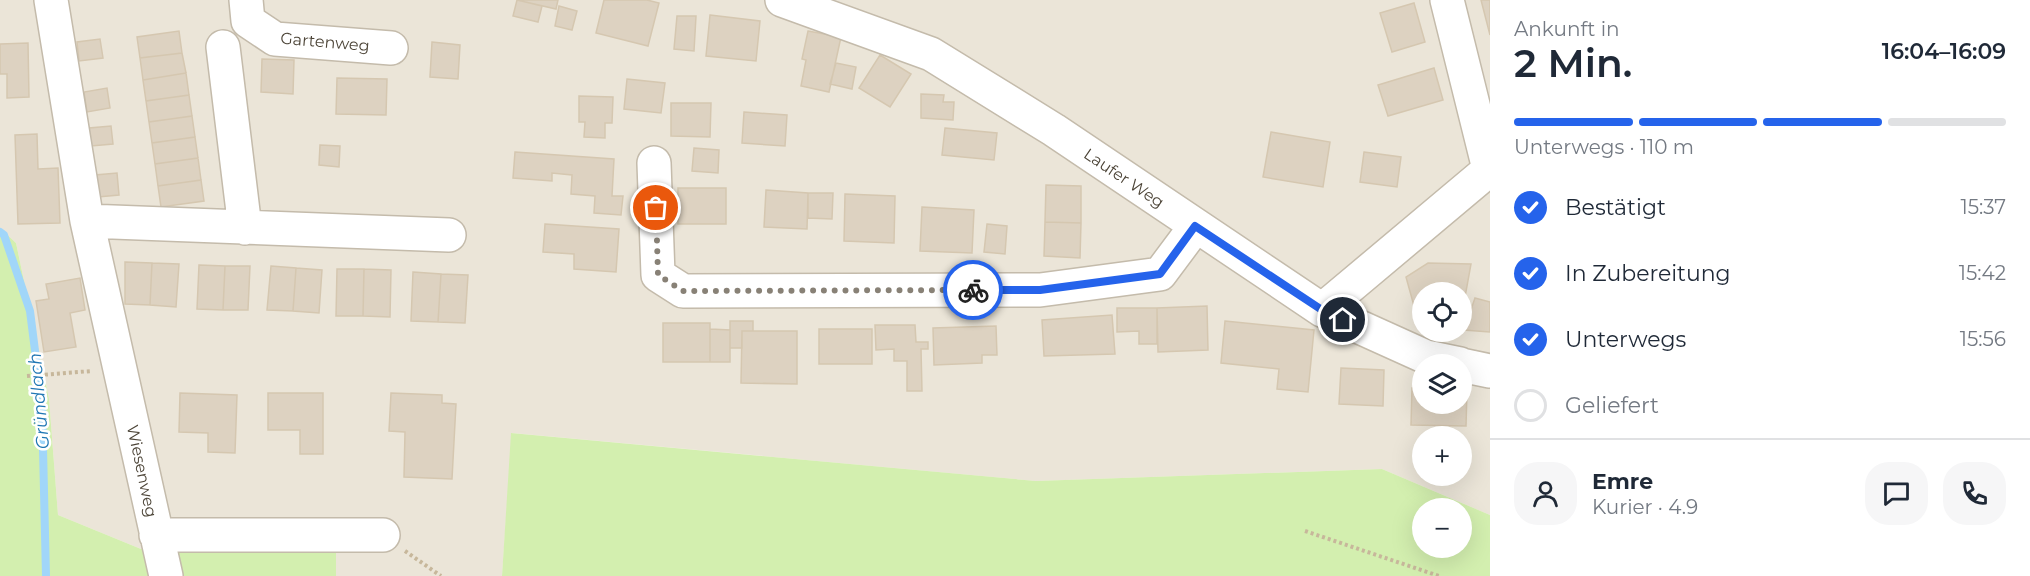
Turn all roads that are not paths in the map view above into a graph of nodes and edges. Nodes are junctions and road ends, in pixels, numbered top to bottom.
1 (51, 0) edge
2 (246, 0) edge
3 (782, 0) edge
4 (1447, 0) edge
5 (223, 47) dead end
6 (391, 48) dead end
7 (654, 163) dead end
8 (1490, 169) edge
9 (87, 221) junction
10 (1195, 226) junction
11 (245, 228) junction
12 (449, 235) dead end
13 (1322, 310) junction
14 (1419, 354) edge
15 (1472, 367) edge
16 (1490, 371) edge
17 (156, 535) junction
18 (383, 535) road end
19 (166, 576) edge

1 - 9 street, Wiesenweg
2 - 6 street, Gartenweg
3 - 10 street, Laufer Weg
4 - 8 street
5 - 11 street
7 - 10 street
8 - 13 street
9 - 11 street
9 - 17 street, Wiesenweg
10 - 13 street, Laufer Weg
11 - 12 street
13 - 14 street, Laufer Weg
15 - 16 street, Laufer Weg
17 - 18 street, Wiesenweg
17 - 19 street

